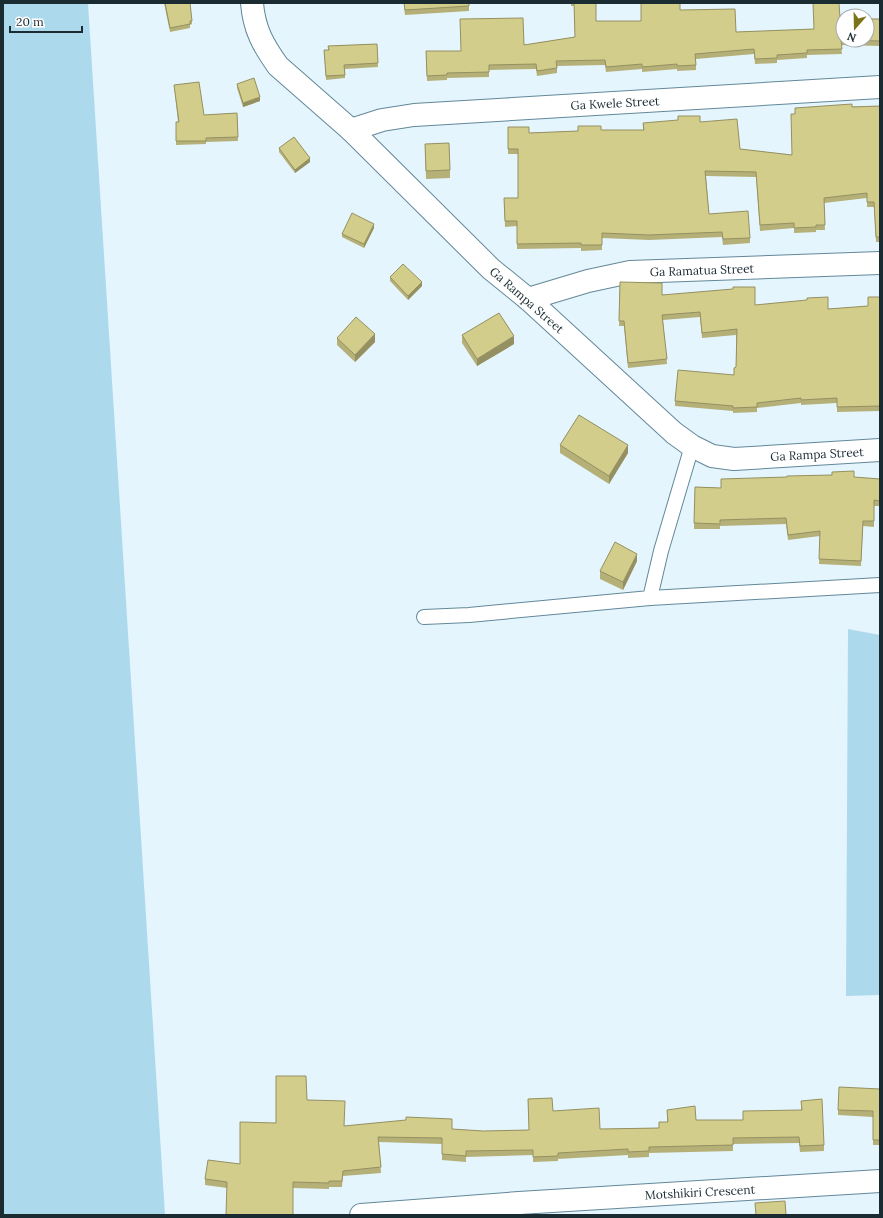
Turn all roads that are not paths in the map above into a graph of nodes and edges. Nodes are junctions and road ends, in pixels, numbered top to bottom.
1 (252, 3) edge
2 (880, 87) edge
3 (351, 130) junction
4 (880, 264) edge
5 (528, 299) junction
6 (692, 446) junction
7 (880, 450) edge
8 (880, 585) edge
9 (650, 598) junction
10 (424, 617) dead end
11 (880, 1181) edge
12 (519, 1209) edge
13 (361, 1215) edge

1 - 3 street, Ga Rampa Street
2 - 3 street, Ga Kwele Street
3 - 5 street, Ga Rampa Street
4 - 5 street, Ga Ramatua Street
5 - 6 street, Ga Rampa Street
6 - 7 street, Ga Rampa Street
6 - 9 lane
8 - 9 lane
9 - 10 lane
11 - 12 street, Motshikiri Crescent
12 - 13 street, Motshikiri Crescent

